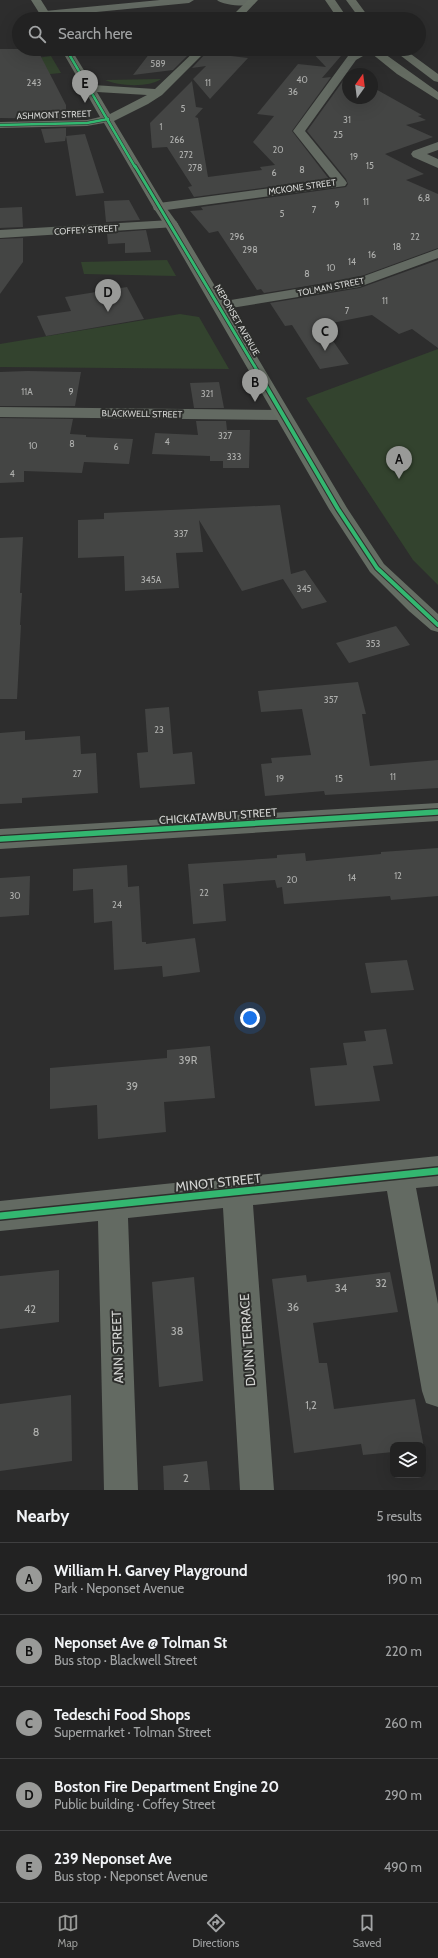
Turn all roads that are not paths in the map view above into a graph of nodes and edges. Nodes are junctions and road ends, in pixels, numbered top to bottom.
1 (36, 0) edge
2 (189, 0) edge
3 (222, 0) edge
4 (330, 0) edge
5 (351, 0) edge
6 (151, 2) edge
7 (251, 2) edge
8 (43, 12) edge
9 (81, 12) edge
10 (241, 12) edge
11 (338, 12) edge
12 (360, 12) edge
13 (70, 56) edge
14 (196, 56) edge
15 (355, 56) edge
16 (380, 56) edge
17 (407, 56) edge
18 (438, 79) edge
19 (90, 88) junction
20 (158, 93) junction
21 (438, 97) edge
22 (108, 119) junction
23 (0, 125) edge
24 (438, 146) edge
25 (438, 164) edge
26 (159, 207) junction
27 (172, 224) junction
28 (0, 234) edge
29 (438, 253) edge
30 (219, 306) junction
31 (0, 412) edge
32 (283, 415) junction
33 (438, 625) edge
34 (438, 812) edge
35 (0, 839) edge
36 (438, 1171) edge
37 (399, 1175) junction
38 (237, 1190) junction
39 (113, 1204) junction
40 (0, 1216) edge
41 (438, 1391) edge
42 (121, 1490) edge
43 (257, 1490) edge

1 - 8 main road
2 - 6 street
3 - 7 street
4 - 11 main road
5 - 12 main road
6 - 9 street
7 - 10 main road
13 - 19 main road, NEPONSET AVENUE
14 - 20 main road, ASHMONT STREET
15 - 26 street, MCKONE STREET
16 - 21 main road
17 - 18 main road
19 - 20 main road
19 - 22 main road, NEPONSET AVENUE
20 - 22 main road, ASHMONT STREET
22 - 23 main road, ASHMONT STREET
22 - 26 main road, NEPONSET AVENUE
24 - 25 street
26 - 27 main road, NEPONSET AVENUE
27 - 28 street, COFFEY STREET
27 - 30 main road, NEPONSET AVENUE
29 - 30 street, TOLMAN STREET
30 - 32 main road, NEPONSET AVENUE
31 - 32 street, BLACKWELL STREET
32 - 33 main road, NEPONSET AVENUE
34 - 35 street, CHICKATAWBUT STREET
36 - 37 street, MINOT STREET
37 - 38 street, MINOT STREET
37 - 41 street
38 - 39 street, MINOT STREET
38 - 43 street, DUNN TERRACE
39 - 40 street, MINOT STREET
39 - 42 street, ANN STREET

